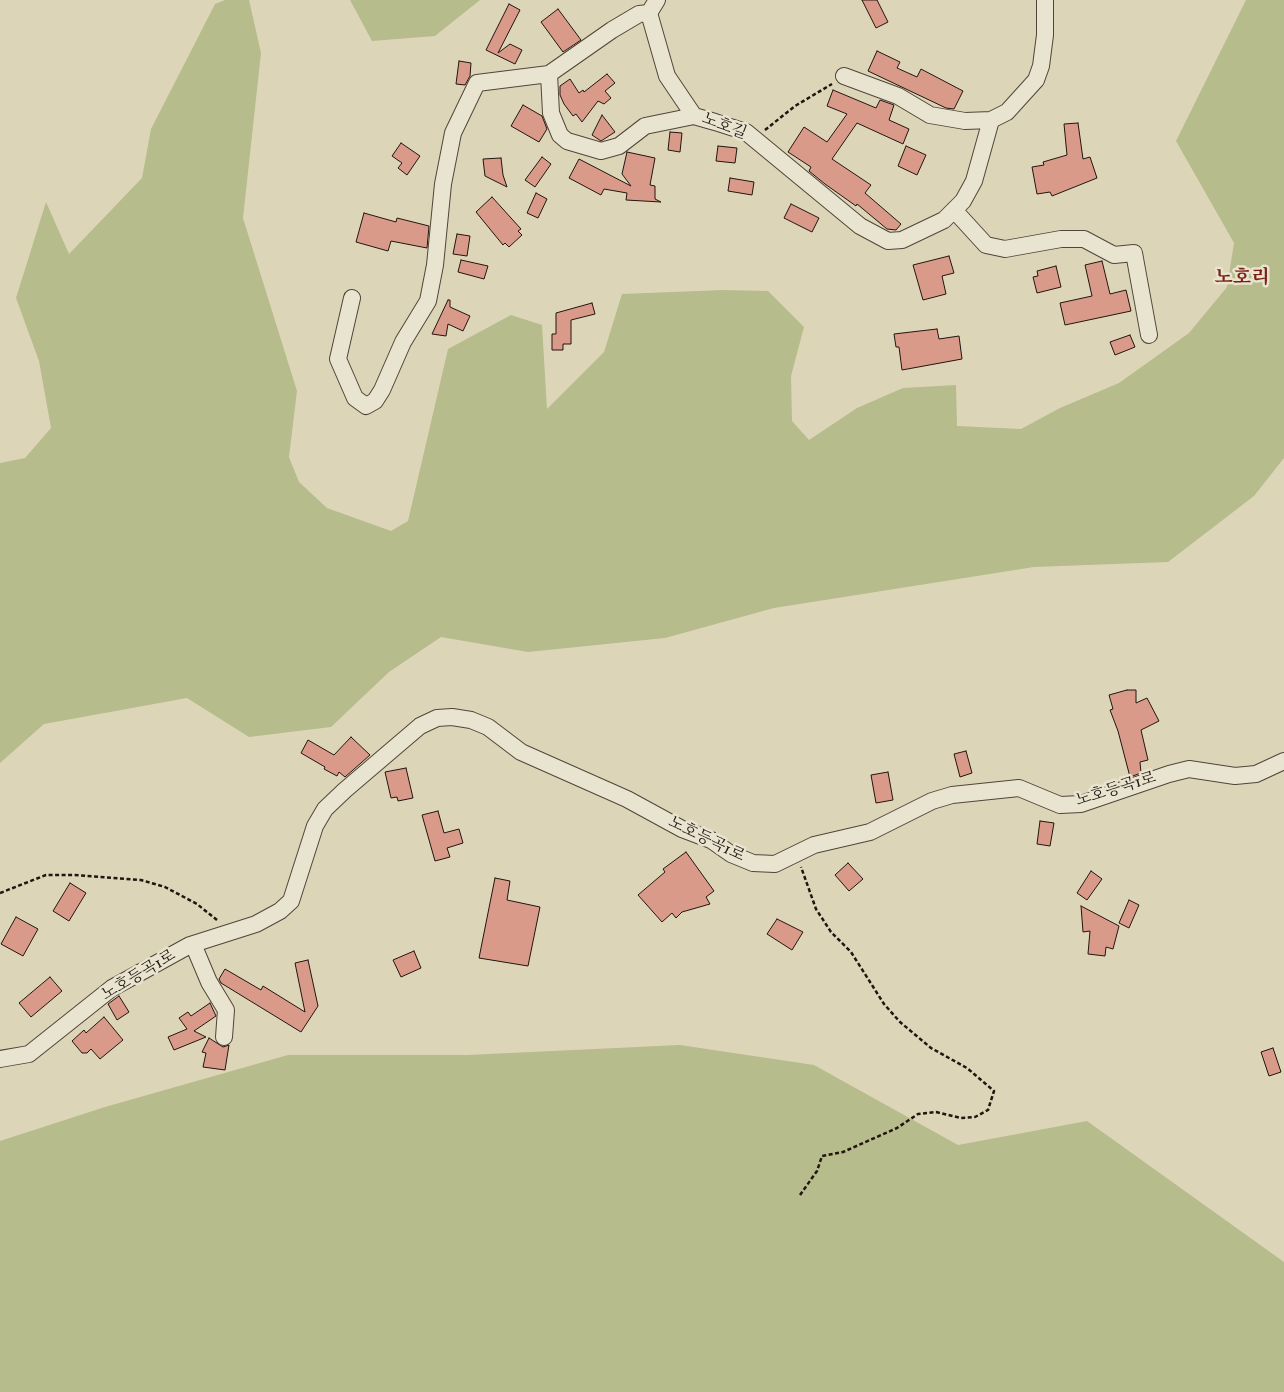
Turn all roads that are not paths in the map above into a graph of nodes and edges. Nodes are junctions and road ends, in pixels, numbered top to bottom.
1 (1045, 0) edge
2 (653, 6) edge
3 (550, 74) junction
4 (844, 76) road end
5 (694, 116) junction
6 (990, 120) junction
7 (954, 210) junction
8 (352, 298) dead end
9 (1149, 335) dead end
10 (1284, 760) edge
11 (193, 944) junction
12 (224, 1037) dead end
13 (0, 1059) edge

1 - 6 street
2 - 3 street
2 - 5 street
3 - 5 street, 노호길
3 - 8 street
4 - 6 street
5 - 7 street, 노호길
6 - 7 street, 노호길
7 - 9 street
10 - 11 street, 노호등곡1로
11 - 12 street
11 - 13 street, 노호등곡1로

